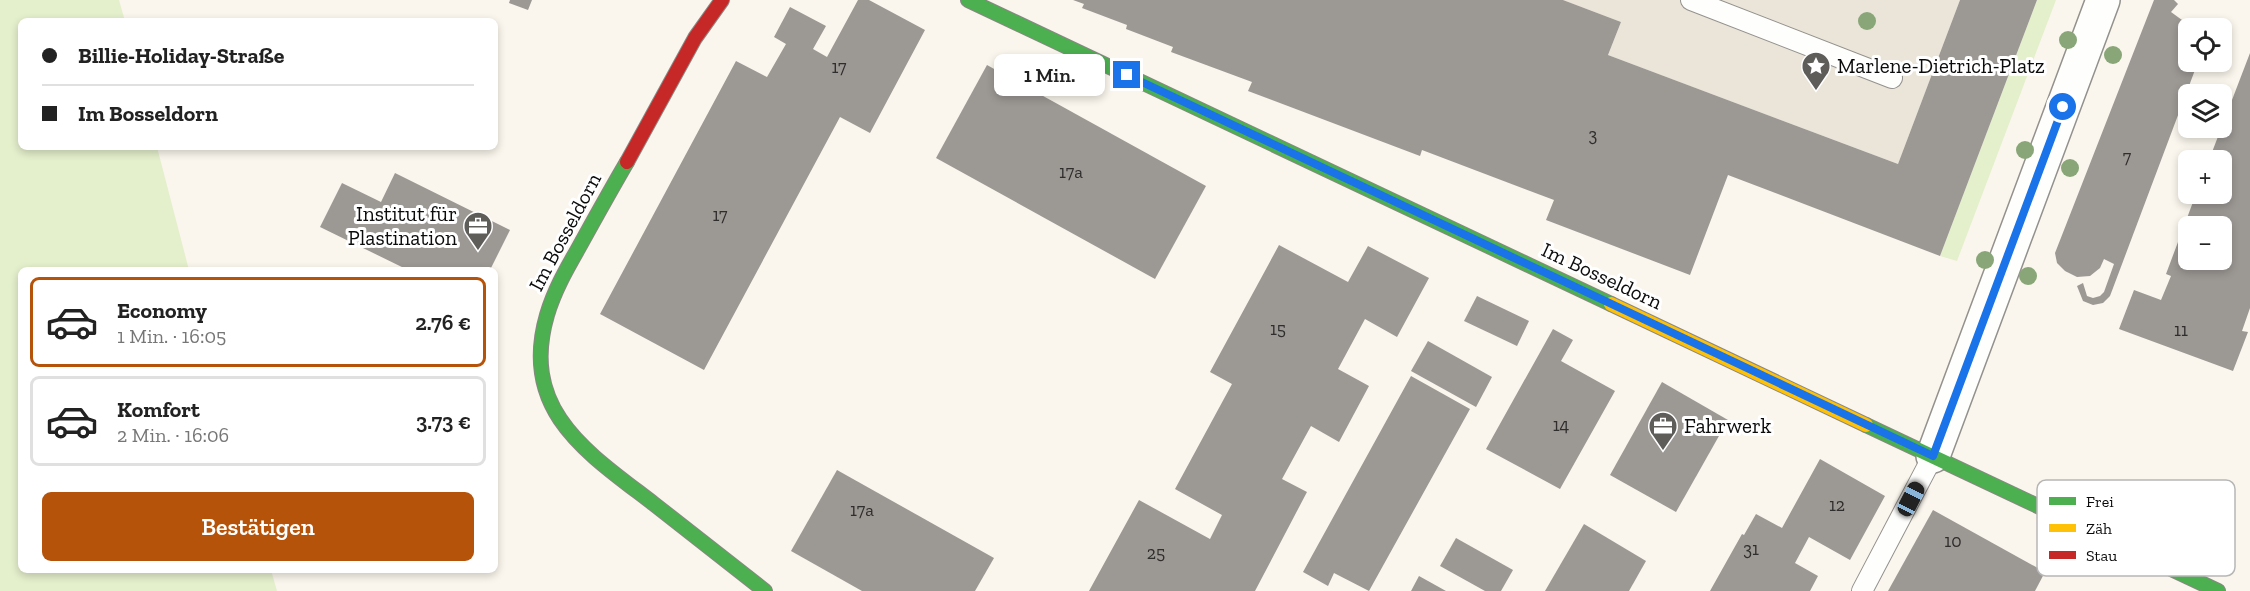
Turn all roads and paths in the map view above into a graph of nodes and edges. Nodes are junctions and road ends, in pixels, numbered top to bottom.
1 (722, 0) edge
2 (968, 0) edge
3 (1691, 0) edge
4 (2103, 0) edge
5 (1892, 78) dead end
6 (1933, 456) junction
7 (2037, 505) edge
8 (2186, 576) edge
9 (765, 591) edge
10 (1862, 591) edge
11 (2218, 591) edge

1 - 9 street, Im Bosseldorn
2 - 6 street, Im Bosseldorn
3 - 5 lane
4 - 6 street
6 - 7 street, Im Bosseldorn
6 - 10 lane
8 - 11 street, Im Bosseldorn

